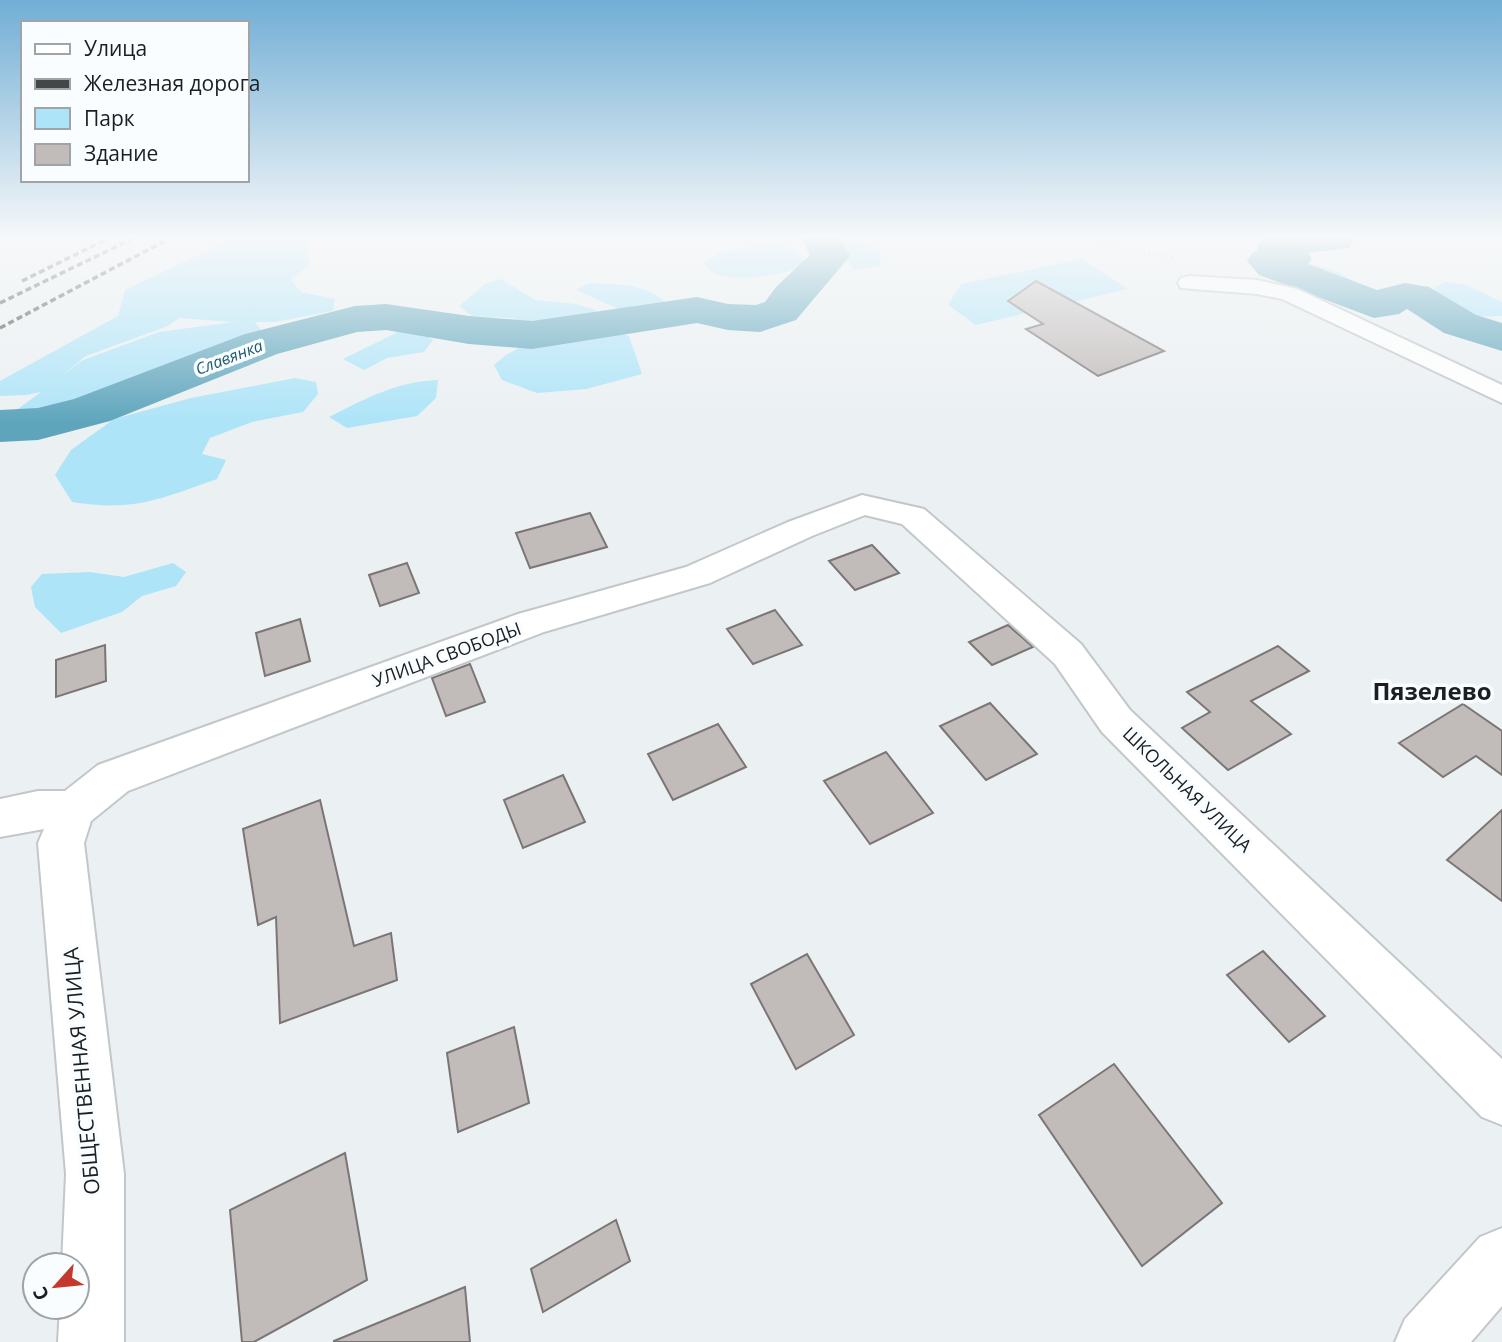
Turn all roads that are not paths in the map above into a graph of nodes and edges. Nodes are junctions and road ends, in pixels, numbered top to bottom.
1 (1297, 298) edge
2 (1502, 395) edge
3 (862, 505) joint
4 (0, 818) edge
5 (67, 827) junction
6 (1502, 1097) edge
7 (1502, 1259) edge
8 (91, 1342) edge
9 (1428, 1342) edge

1 - 2 street
3 - 5 street, УЛИЦА СВОБОДЫ
3 - 6 street, ШКОЛЬНАЯ УЛИЦА
4 - 5 street
5 - 8 street, ОБЩЕСТВЕННАЯ УЛИЦА
7 - 9 street

